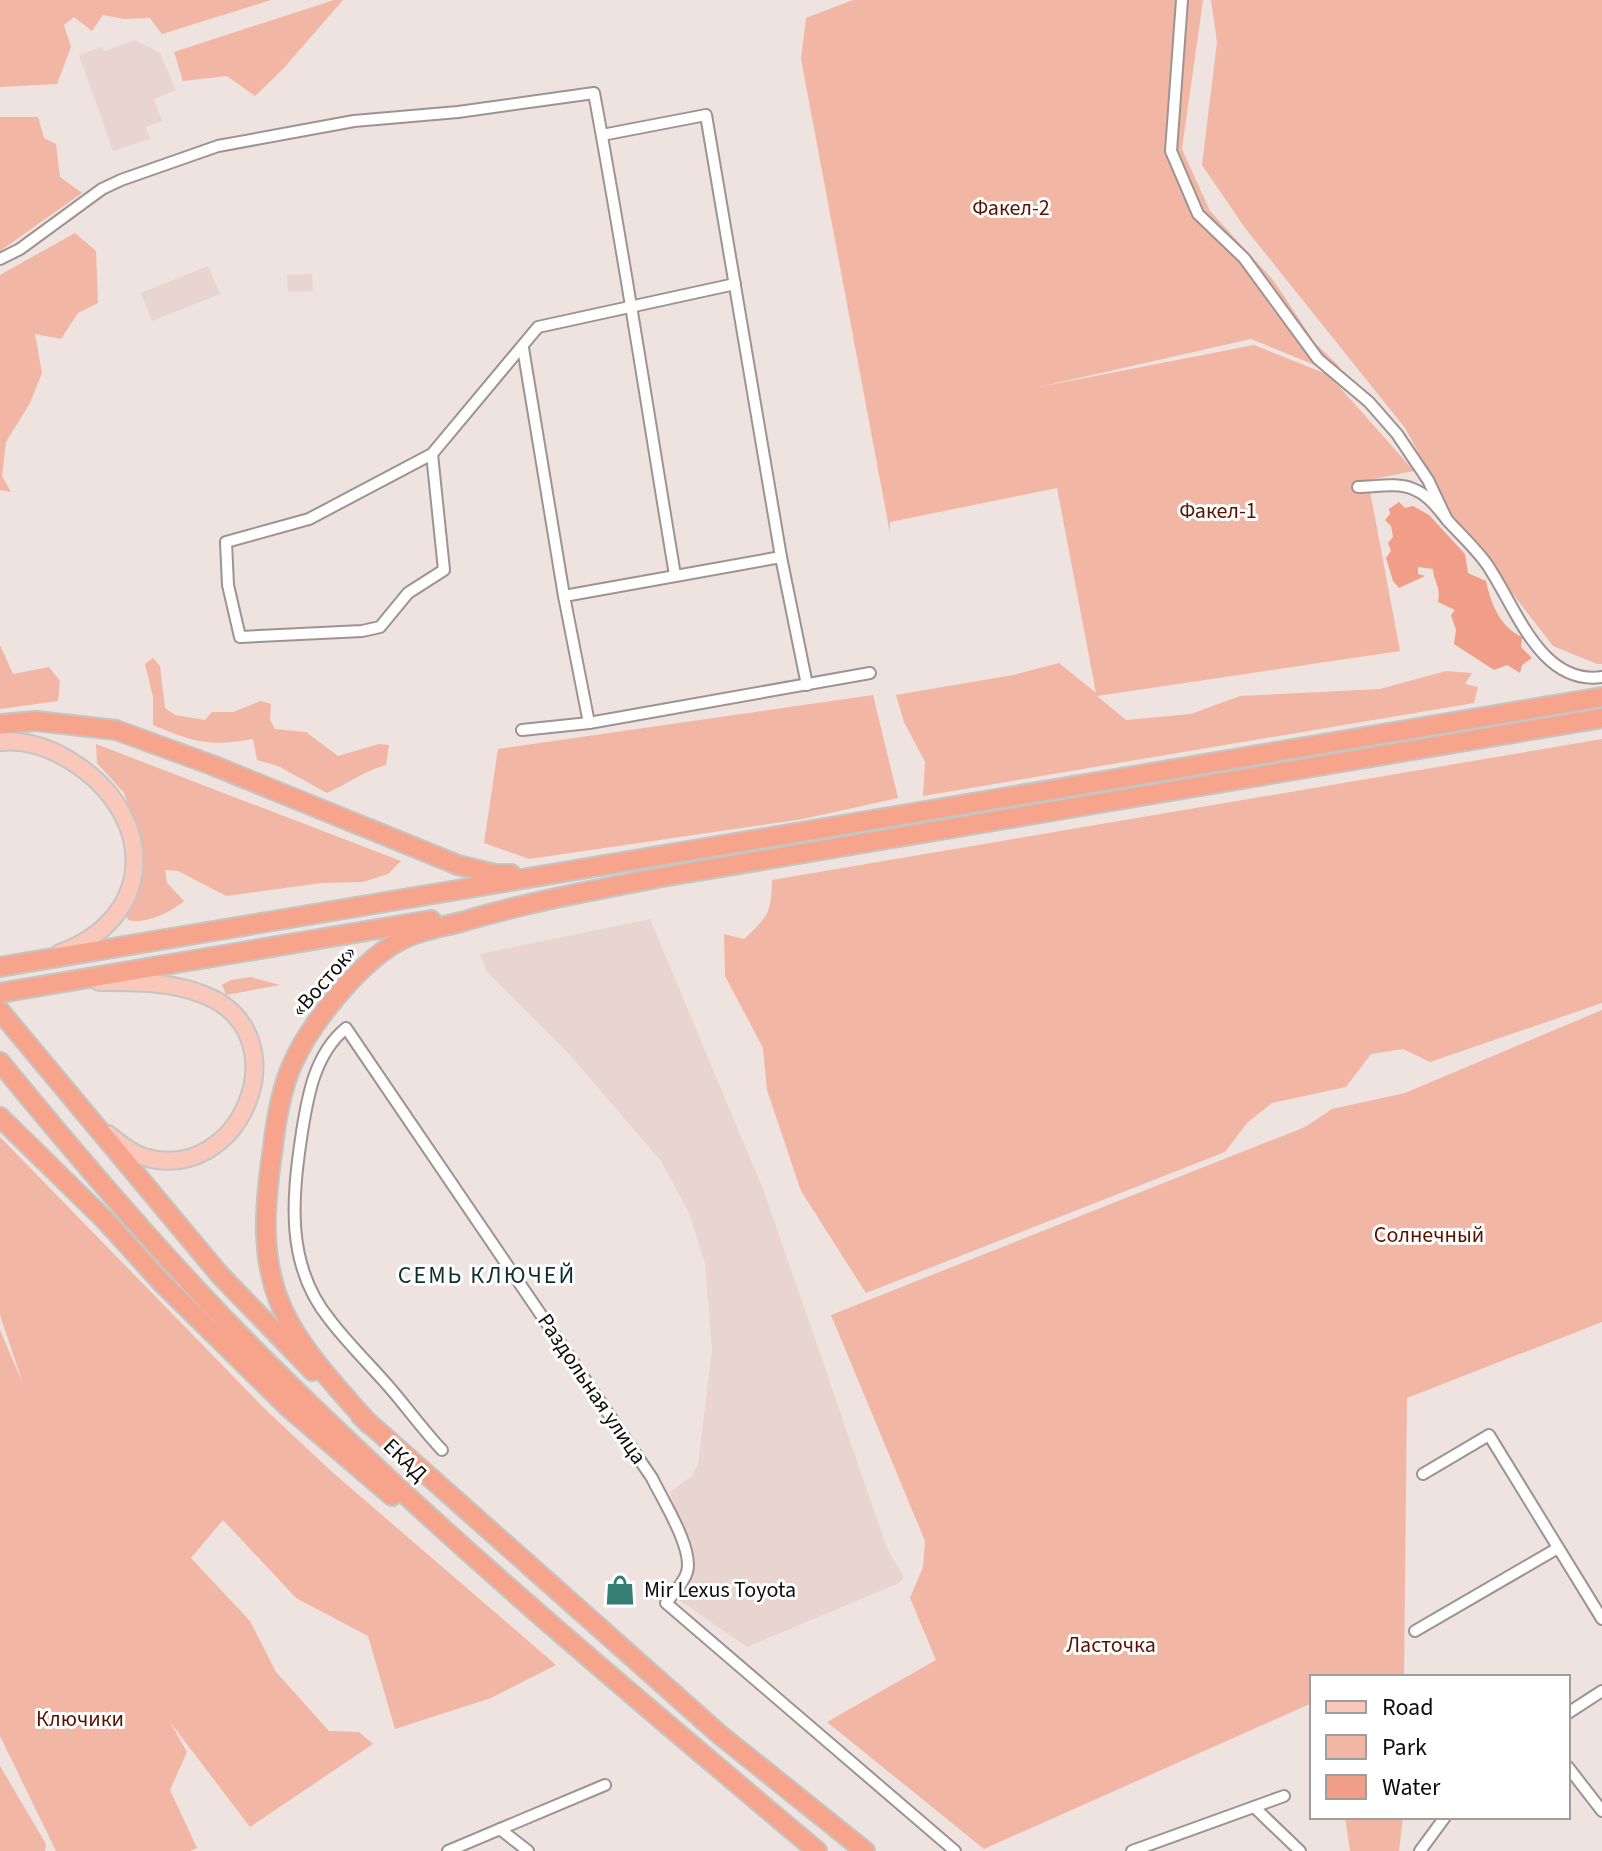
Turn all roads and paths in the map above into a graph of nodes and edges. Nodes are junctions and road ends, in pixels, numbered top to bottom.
1 (1182, 0) edge
2 (602, 135) junction
3 (0, 259) edge
4 (735, 284) junction
5 (629, 307) junction
6 (523, 348) junction
7 (432, 454) junction
8 (1358, 487) dead end
9 (1447, 520) junction
10 (781, 557) junction
11 (675, 575) junction
12 (564, 596) junction
13 (870, 673) dead end
14 (1602, 677) edge
15 (807, 685) junction
16 (1602, 697) edge
17 (1602, 718) edge
18 (589, 723) junction
19 (0, 724) edge
20 (522, 730) dead end
21 (0, 742) edge
22 (554, 873) junction
23 (520, 904) junction
24 (4, 967) edge
25 (25, 989) junction
26 (0, 993) edge
27 (0, 1011) edge
28 (0, 1062) edge
29 (0, 1117) edge
30 (87, 1117) junction
31 (369, 1424) junction
32 (442, 1450) dead end
33 (1423, 1474) dead end
34 (459, 1545) junction
35 (1558, 1548) junction
36 (1602, 1619) edge
37 (1415, 1631) dead end
38 (1602, 1691) edge
39 (1570, 1712) edge
40 (1570, 1770) edge
41 (605, 1785) dead end
42 (1284, 1796) dead end
43 (1254, 1807) junction
44 (1602, 1811) edge
45 (1444, 1819) edge
46 (500, 1829) junction
47 (448, 1851) edge
48 (528, 1851) edge
49 (817, 1851) edge
50 (865, 1851) edge
51 (955, 1851) edge
52 (1132, 1851) edge
53 (1300, 1851) edge
54 (1420, 1851) edge

1 - 9 street
2 - 3 street
2 - 4 street
2 - 5 street
4 - 5 street
4 - 10 street
5 - 6 street
5 - 11 street
6 - 7 street
6 - 12 street
7 - 7 street
8 - 9 street
9 - 14 street
10 - 11 street
10 - 15 street
11 - 12 street
12 - 18 street
13 - 15 street
15 - 18 street
16 - 22 highway, «Восток»
17 - 23 highway, «Восток»
18 - 20 street
19 - 22 highway
21 - 24 main road
22 - 24 highway, «Восток»
23 - 25 highway
23 - 31 highway, «Восток»
25 - 26 highway
25 - 30 main road
27 - 30 highway, ЕКАД
28 - 34 highway, ЕКАД
29 - 34 highway
30 - 31 highway, ЕКАД
31 - 50 highway, ЕКАД
32 - 51 street, Раздольная улица
33 - 35 street
34 - 49 highway, ЕКАД
35 - 36 street
35 - 37 street
38 - 39 street
40 - 44 street
41 - 46 street
42 - 43 street
43 - 52 street
43 - 53 street
45 - 54 street
46 - 47 street
46 - 48 street

